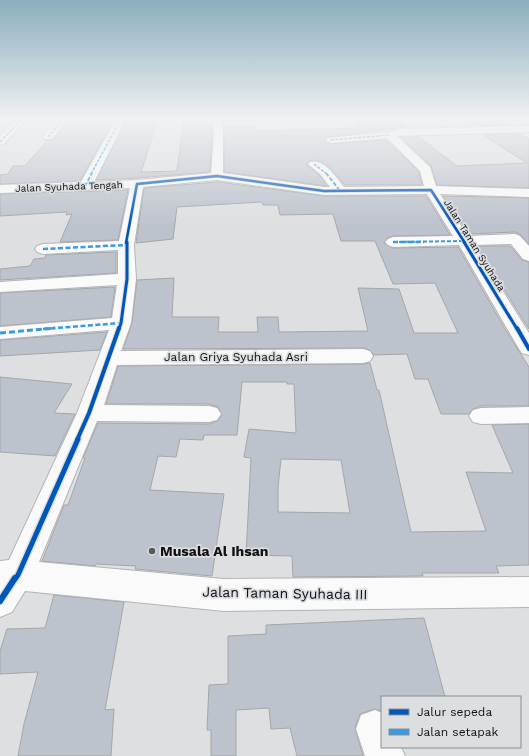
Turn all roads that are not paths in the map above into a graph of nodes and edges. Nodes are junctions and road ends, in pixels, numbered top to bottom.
1 (102, 154) edge
2 (218, 154) edge
3 (412, 154) edge
4 (314, 164) dead end
5 (217, 176) junction
6 (148, 183) junction
7 (85, 186) junction
8 (0, 189) edge
9 (431, 190) junction
10 (341, 192) junction
11 (529, 194) edge
12 (464, 241) junction
13 (393, 242) dead end
14 (126, 245) junction
15 (44, 249) dead end
16 (529, 256) edge
17 (127, 279) junction
18 (0, 287) edge
19 (121, 323) junction
20 (0, 333) edge
21 (529, 349) edge
22 (363, 356) dead end
23 (110, 358) junction
24 (89, 413) junction
25 (209, 414) dead end
26 (529, 415) edge
27 (481, 416) dead end
28 (9, 574) edge
29 (529, 592) edge
30 (0, 601) edge

1 - 7 street
2 - 5 street
3 - 9 street
4 - 10 street
5 - 6 street, Jalan Syuhada Tengah
5 - 10 street, Jalan Taman Syuhada
6 - 7 street, Jalan Syuhada Tengah
6 - 14 street
7 - 8 street, Jalan Syuhada Tengah
9 - 10 street, Jalan Taman Syuhada
9 - 11 street
9 - 12 street, Jalan Taman Syuhada
12 - 13 street
12 - 16 street
12 - 21 street, Jalan Taman Syuhada
14 - 15 street
14 - 17 street
17 - 18 street
17 - 19 street
19 - 20 street
19 - 23 street
22 - 23 street, Jalan Griya Syuhada Asri
23 - 24 street
24 - 25 street
24 - 28 street
26 - 27 street
28 - 29 street, Jalan Taman Syuhada III
28 - 30 street

